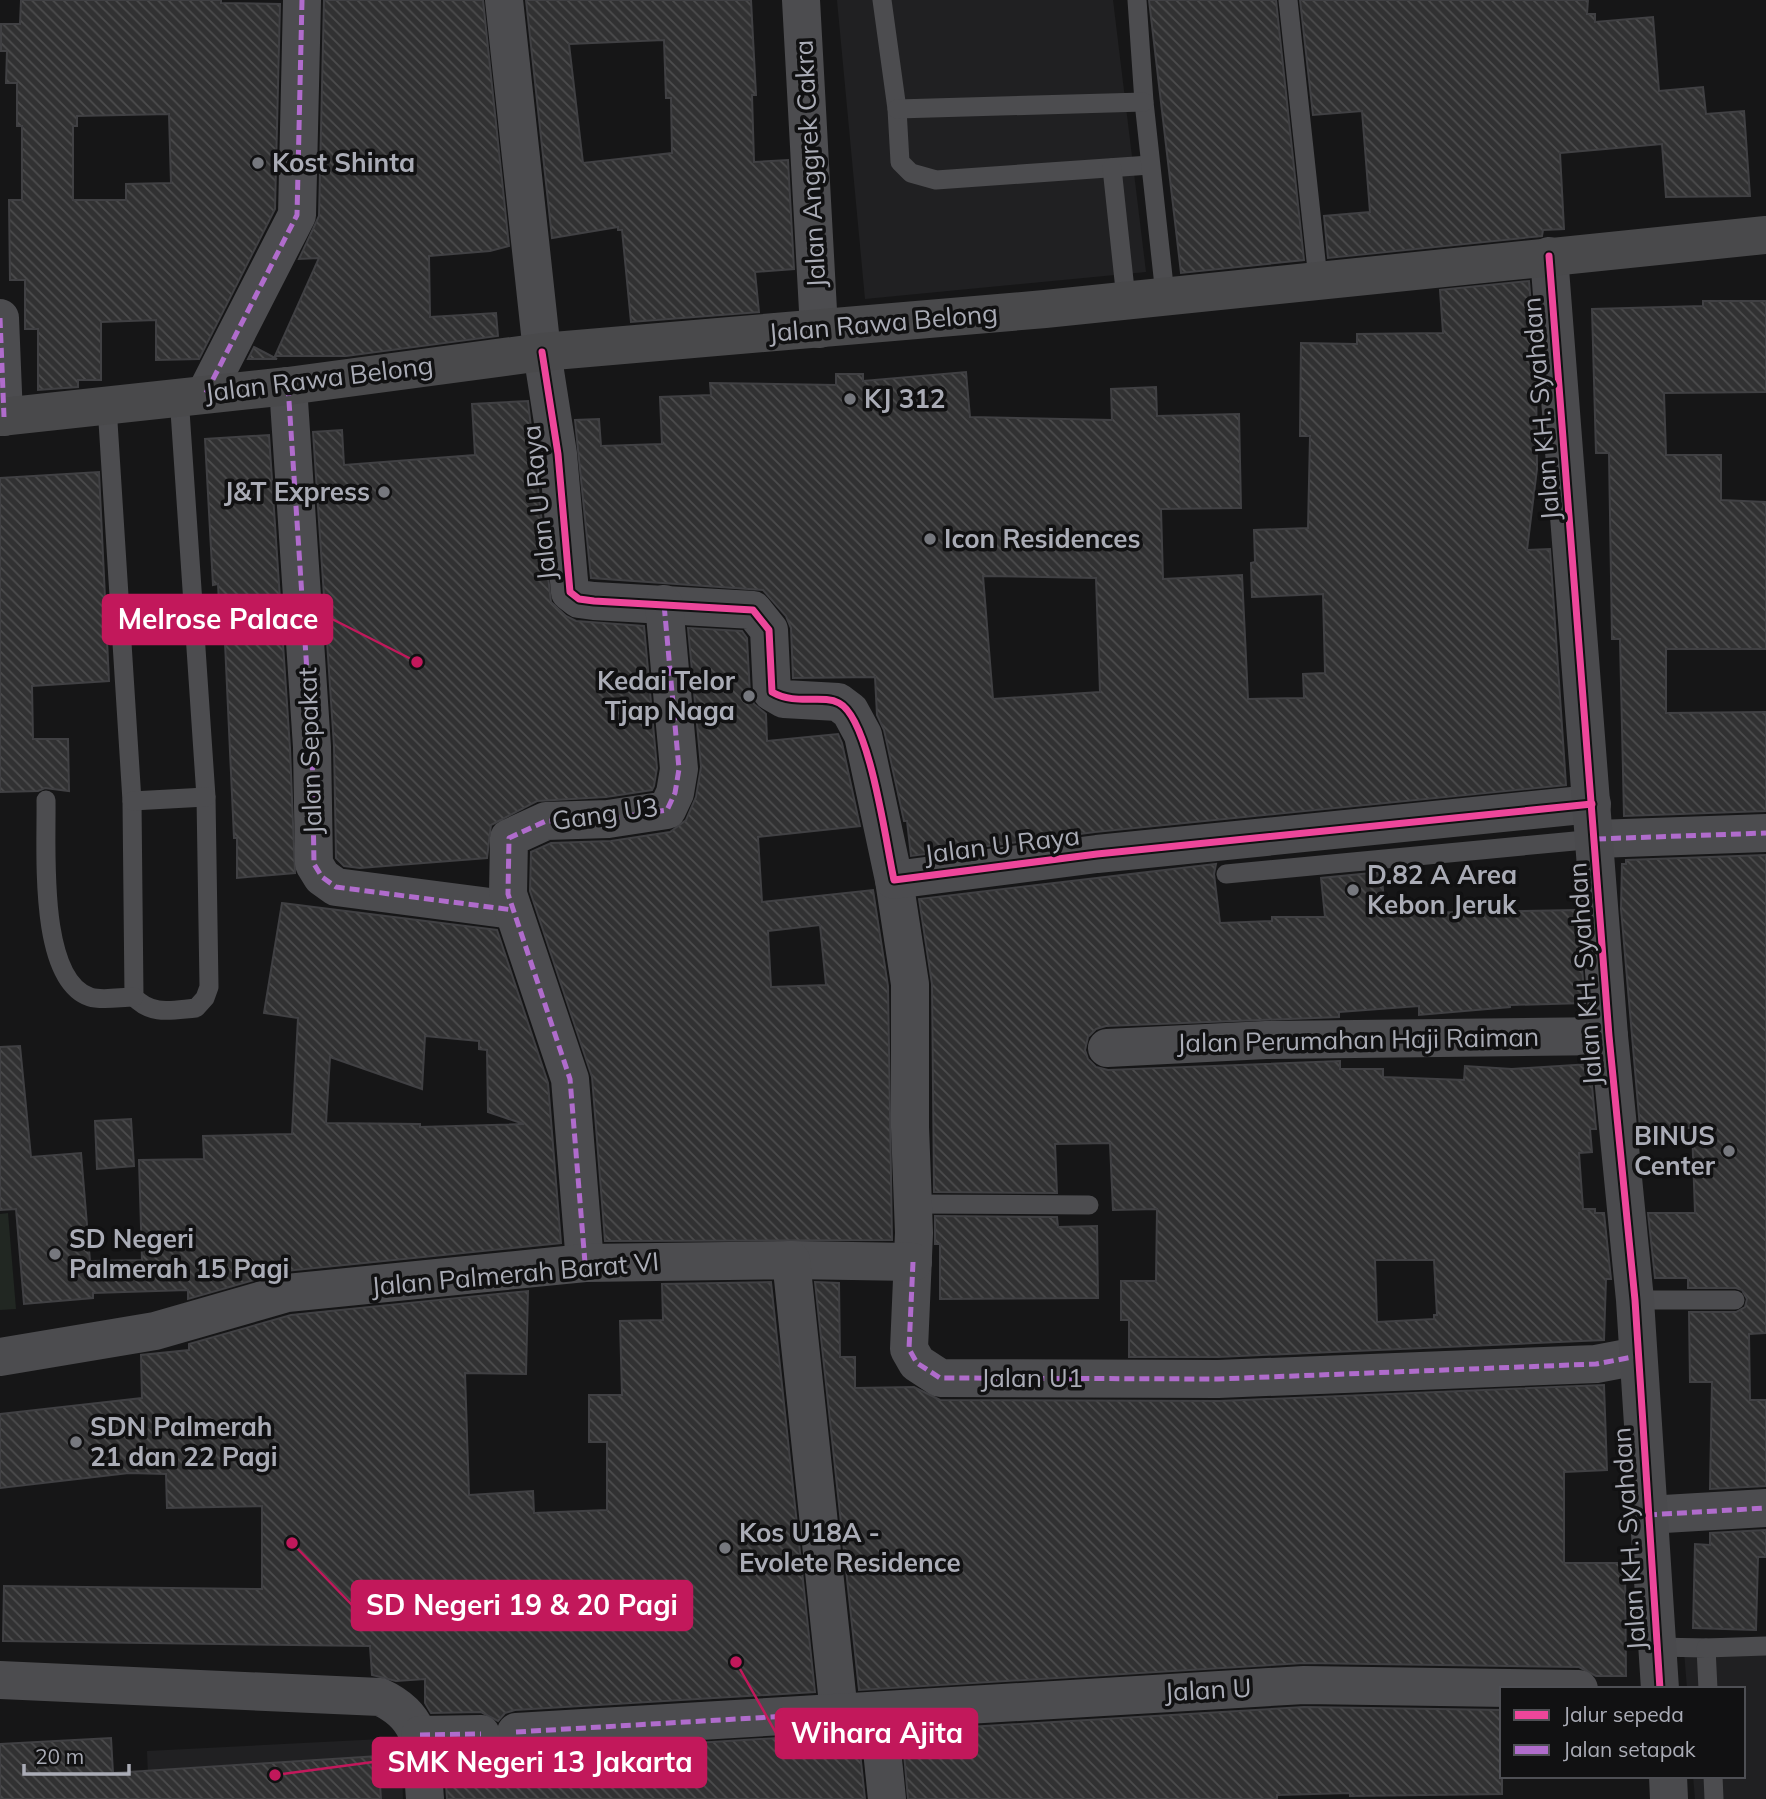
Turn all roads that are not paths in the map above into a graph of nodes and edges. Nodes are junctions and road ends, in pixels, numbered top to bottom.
1 (302, 0) edge
2 (503, 0) edge
3 (801, 0) edge
4 (882, 0) edge
5 (1137, 0) edge
6 (1288, 0) edge
7 (1144, 102) junction
8 (897, 109) junction
9 (1150, 165) junction
10 (1112, 168) junction
11 (1766, 235) edge
12 (1549, 257) junction
13 (1318, 279) junction
14 (1165, 295) junction
15 (1126, 299) junction
16 (0, 318) edge
17 (819, 328) junction
18 (542, 352) junction
19 (288, 386) junction
20 (192, 395) junction
21 (107, 406) junction
22 (2, 417) edge
23 (664, 604) junction
24 (206, 797) junction
25 (46, 800) dead end
26 (132, 801) junction
27 (1595, 821) junction
28 (1766, 833) edge
29 (1226, 874) dead end
30 (894, 880) junction
31 (513, 910) junction
32 (134, 997) junction
33 (1609, 1036) junction
34 (1107, 1048) dead end
35 (913, 1204) junction
36 (1089, 1205) dead end
37 (791, 1259) junction
38 (913, 1262) junction
39 (585, 1263) junction
40 (1635, 1300) junction
41 (1735, 1300) dead end
42 (1638, 1356) junction
43 (0, 1357) edge
44 (1766, 1508) edge
45 (1647, 1515) junction
46 (1766, 1646) edge
47 (1657, 1647) junction
48 (1706, 1648) junction
49 (0, 1680) edge
50 (1660, 1687) edge
51 (1708, 1687) edge
52 (1500, 1688) edge
53 (878, 1711) junction
54 (839, 1713) junction
55 (420, 1735) junction
56 (1668, 1778) edge
57 (1713, 1778) edge
58 (425, 1799) edge
59 (887, 1799) edge
60 (1670, 1799) edge
61 (1714, 1799) edge

1 - 20 street
2 - 18 street, Jalan U Raya
3 - 17 street, Jalan Anggrek Cakra
4 - 8 lane
5 - 7 lane
6 - 13 lane
7 - 8 lane
7 - 9 lane
8 - 10 lane
9 - 10 lane
9 - 14 lane
10 - 15 lane
11 - 12 main road, Jalan Rawa Belong
12 - 13 main road, Jalan Rawa Belong
12 - 27 street, Jalan KH. Syahdan
13 - 14 main road, Jalan Rawa Belong
14 - 15 main road, Jalan Rawa Belong
15 - 17 main road, Jalan Rawa Belong
16 - 22 street
17 - 18 main road, Jalan Rawa Belong
18 - 19 main road, Jalan Rawa Belong
18 - 23 street, Jalan U Raya
19 - 20 main road, Jalan Rawa Belong
19 - 31 street, Jalan Sepakat
20 - 21 main road, Jalan Rawa Belong
20 - 24 lane
21 - 22 main road, Jalan Rawa Belong
21 - 26 lane
23 - 30 street, Jalan U Raya
23 - 31 street, Gang U3
24 - 26 lane
24 - 32 lane
25 - 32 lane
26 - 32 lane
27 - 28 street, Jalan U Raya
27 - 29 lane
27 - 30 street, Jalan U Raya
27 - 33 street, Jalan KH. Syahdan
30 - 35 street, Jalan U1
31 - 39 street
33 - 34 street, Jalan Perumahan Haji Raiman
33 - 40 street, Jalan KH. Syahdan
35 - 36 lane
35 - 38 street, Jalan U1
37 - 38 street
37 - 39 street, Jalan Palmerah Barat VI
37 - 54 street
38 - 42 street, Jalan U1
39 - 43 street, Jalan Palmerah Barat VI
40 - 41 lane
40 - 42 street, Jalan KH. Syahdan
42 - 45 street, Jalan KH. Syahdan
44 - 45 street
45 - 47 street, Jalan KH. Syahdan
46 - 48 lane
47 - 48 lane
47 - 50 street, Jalan KH. Syahdan
48 - 51 lane
49 - 55 street
52 - 53 street, Jalan U
53 - 54 street, Jalan U
53 - 59 street
54 - 55 street, Jalan U
55 - 58 street
56 - 60 street
57 - 61 lane

